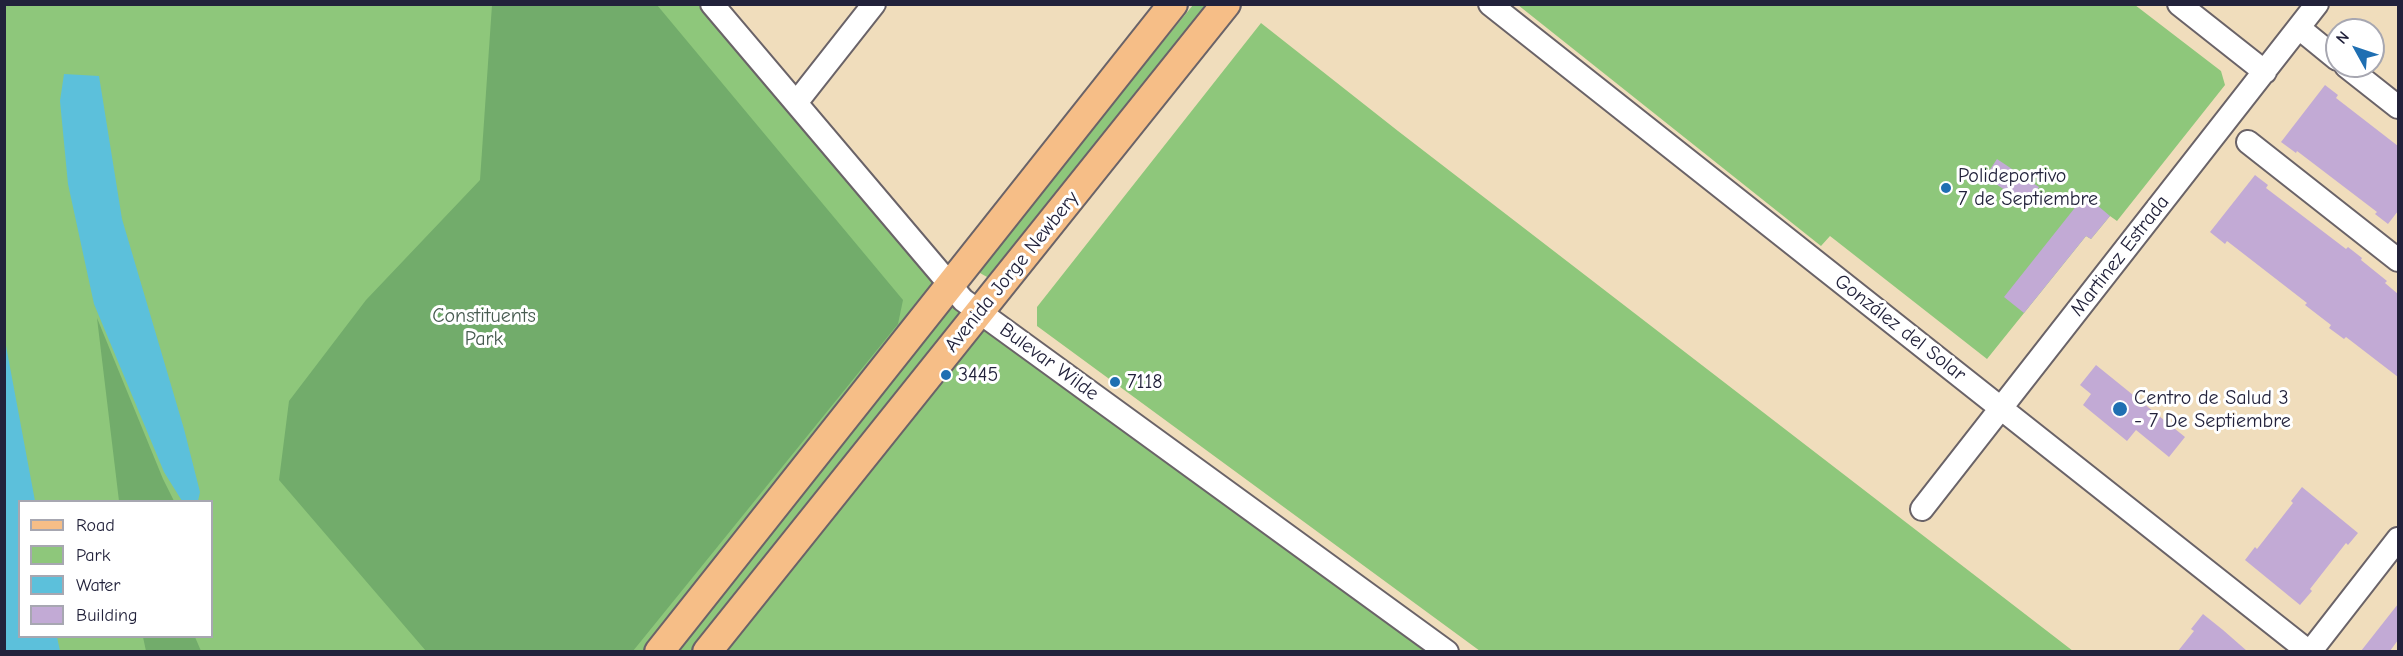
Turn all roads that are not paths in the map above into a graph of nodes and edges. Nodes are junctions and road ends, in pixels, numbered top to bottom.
1 (712, 4) edge
2 (874, 4) edge
3 (1173, 4) edge
4 (1226, 4) edge
5 (1490, 4) edge
6 (2179, 4) edge
7 (2317, 4) edge
8 (2299, 28) junction
9 (2325, 49) edge
10 (2265, 72) junction
11 (2361, 78) edge
12 (796, 103) junction
13 (2398, 107) edge
14 (2248, 142) dead end
15 (2398, 260) edge
16 (949, 285) junction
17 (980, 312) junction
18 (2001, 408) junction
19 (1923, 509) dead end
20 (2398, 539) edge
21 (659, 651) edge
22 (707, 651) edge
23 (1447, 651) edge
24 (2310, 651) edge

1 - 12 street, Bulevar Wilde
2 - 12 street
3 - 16 main road, Avenida Jorge Newbery
4 - 17 main road, Avenida Jorge Newbery
5 - 18 street, González del Solar
6 - 10 street
7 - 8 street, Martinez Estrada
8 - 9 street
8 - 10 street, Martinez Estrada
10 - 18 street, Martinez Estrada
11 - 13 street
12 - 16 street, Bulevar Wilde
14 - 15 street
16 - 17 street, Bulevar Wilde
16 - 21 main road, Avenida Jorge Newbery
17 - 22 main road, Avenida Jorge Newbery
17 - 23 street, Bulevar Wilde
18 - 19 street, Martinez Estrada
18 - 24 street, González del Solar
20 - 24 street

